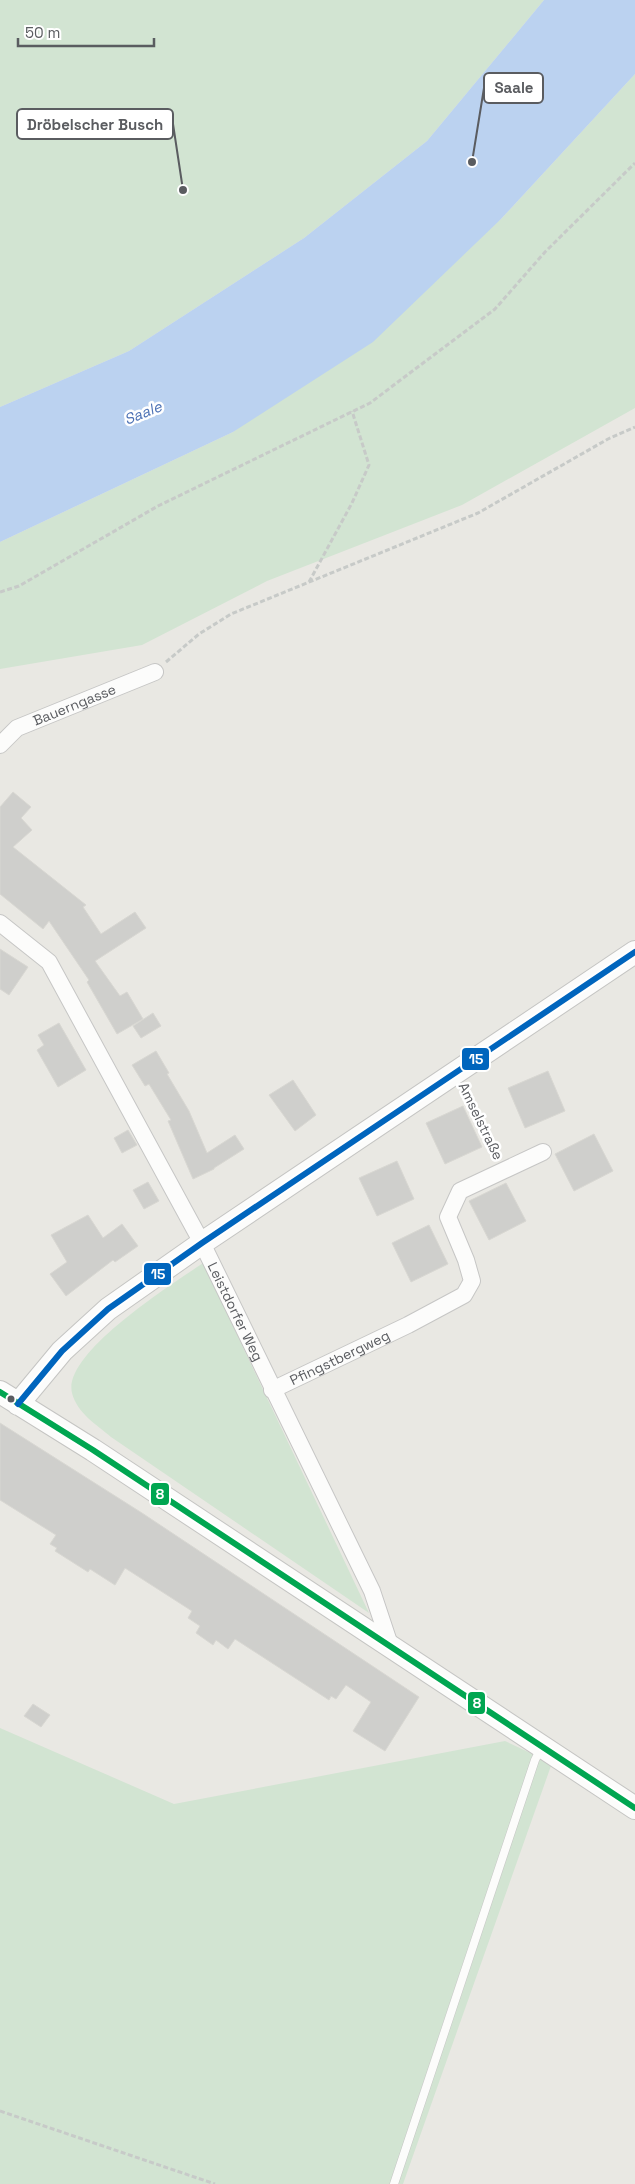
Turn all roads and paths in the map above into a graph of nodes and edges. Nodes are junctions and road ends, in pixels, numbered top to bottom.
1 (635, 163) edge
2 (352, 411) junction
3 (635, 427) edge
4 (308, 582) junction
5 (0, 592) edge
6 (155, 672) joint
7 (0, 746) edge
8 (0, 923) edge
9 (635, 952) edge
10 (456, 1071) junction
11 (543, 1152) dead end
12 (505, 1170) junction
13 (202, 1243) junction
14 (408, 1325) joint
15 (272, 1390) junction
16 (9, 1398) edge
17 (390, 1645) junction
18 (541, 1748) junction
19 (635, 1808) edge
20 (0, 2110) edge
21 (215, 2184) edge
22 (394, 2184) edge

1 - 2 path
2 - 4 path
2 - 5 path
3 - 4 path
4 - 6 path
6 - 7 street, Bauerngasse
8 - 13 street, Leistdorfer Weg
9 - 10 main road
10 - 12 path, Amselstraße
10 - 13 main road
11 - 12 street, Amselstraße
12 - 14 street, Amselstraße
13 - 15 street, Leistdorfer Weg
13 - 16 main road
14 - 15 street, Pfingstbergweg
15 - 17 street, Leistdorfer Weg
16 - 17 main road
17 - 18 main road
18 - 19 main road
18 - 22 lane
20 - 21 path

